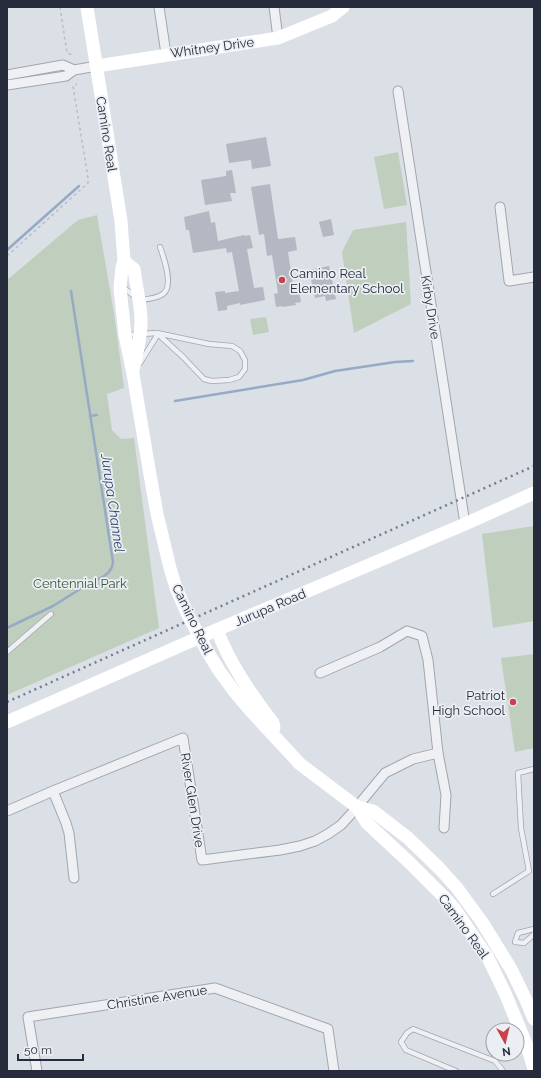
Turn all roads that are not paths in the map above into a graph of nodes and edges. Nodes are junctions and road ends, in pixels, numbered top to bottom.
1 (87, 7) edge
2 (159, 7) edge
3 (274, 7) edge
4 (343, 7) edge
5 (278, 38) junction
6 (166, 54) junction
7 (97, 66) junction
8 (42, 68) junction
9 (74, 70) junction
10 (7, 74) edge
11 (44, 80) junction
12 (7, 85) edge
13 (398, 91) dead end
14 (500, 207) dead end
15 (160, 247) dead end
16 (124, 261) junction
17 (534, 277) edge
18 (120, 284) junction
19 (139, 300) junction
20 (158, 334) junction
21 (140, 335) junction
22 (125, 336) junction
23 (133, 374) junction
24 (534, 493) edge
25 (465, 524) junction
26 (51, 614) dead end
27 (217, 630) junction
28 (200, 637) junction
29 (7, 652) edge
30 (320, 673) dead end
31 (7, 722) edge
32 (278, 741) junction
33 (438, 753) junction
34 (534, 769) edge
35 (53, 791) junction
36 (357, 807) junction
37 (7, 811) edge
38 (444, 828) dead end
39 (74, 878) dead end
40 (493, 894) dead end
41 (534, 929) edge
42 (534, 934) edge
43 (510, 1005) junction
44 (534, 1020) edge
45 (534, 1045) edge
46 (534, 1069) edge
47 (37, 1071) edge
48 (334, 1071) edge
49 (456, 1071) edge
50 (503, 1071) edge

1 - 7 main road, Camino Real
2 - 6 street
3 - 5 street
4 - 5 main road, Whitney Drive
5 - 6 main road, Whitney Drive
6 - 7 main road, Whitney Drive
7 - 9 street, Whitney Drive
7 - 16 main road, Camino Real
8 - 9 street, Whitney Drive
8 - 10 street, Whitney Drive
8 - 11 street
9 - 11 street, Whitney Drive
11 - 12 street, Whitney Drive
13 - 25 street, Kirby Drive
14 - 17 street
15 - 19 lane
16 - 18 main road, Camino Real
16 - 19 main road, Camino Real
18 - 19 lane
18 - 22 main road, Camino Real
19 - 21 main road, Camino Real
20 - 20 lane
20 - 21 lane
20 - 23 lane
21 - 22 lane
21 - 23 main road, Camino Real
22 - 23 main road, Camino Real
23 - 28 main road, Camino Real
24 - 25 main road, Jurupa Road
25 - 27 main road, Jurupa Road
26 - 29 lane
27 - 28 main road, Jurupa Road
27 - 32 main road
28 - 31 main road, Jurupa Road
28 - 32 main road, Camino Real
30 - 33 street
32 - 36 main road, Camino Real
33 - 36 street
33 - 38 street
34 - 40 lane
35 - 36 street, River Glen Drive
35 - 37 street, River Glen Drive
35 - 39 street
36 - 43 main road, Camino Real
36 - 44 main road, Camino Real
41 - 42 lane
43 - 45 main road
43 - 46 main road, Camino Real
47 - 48 street, Christine Avenue
49 - 50 lane

